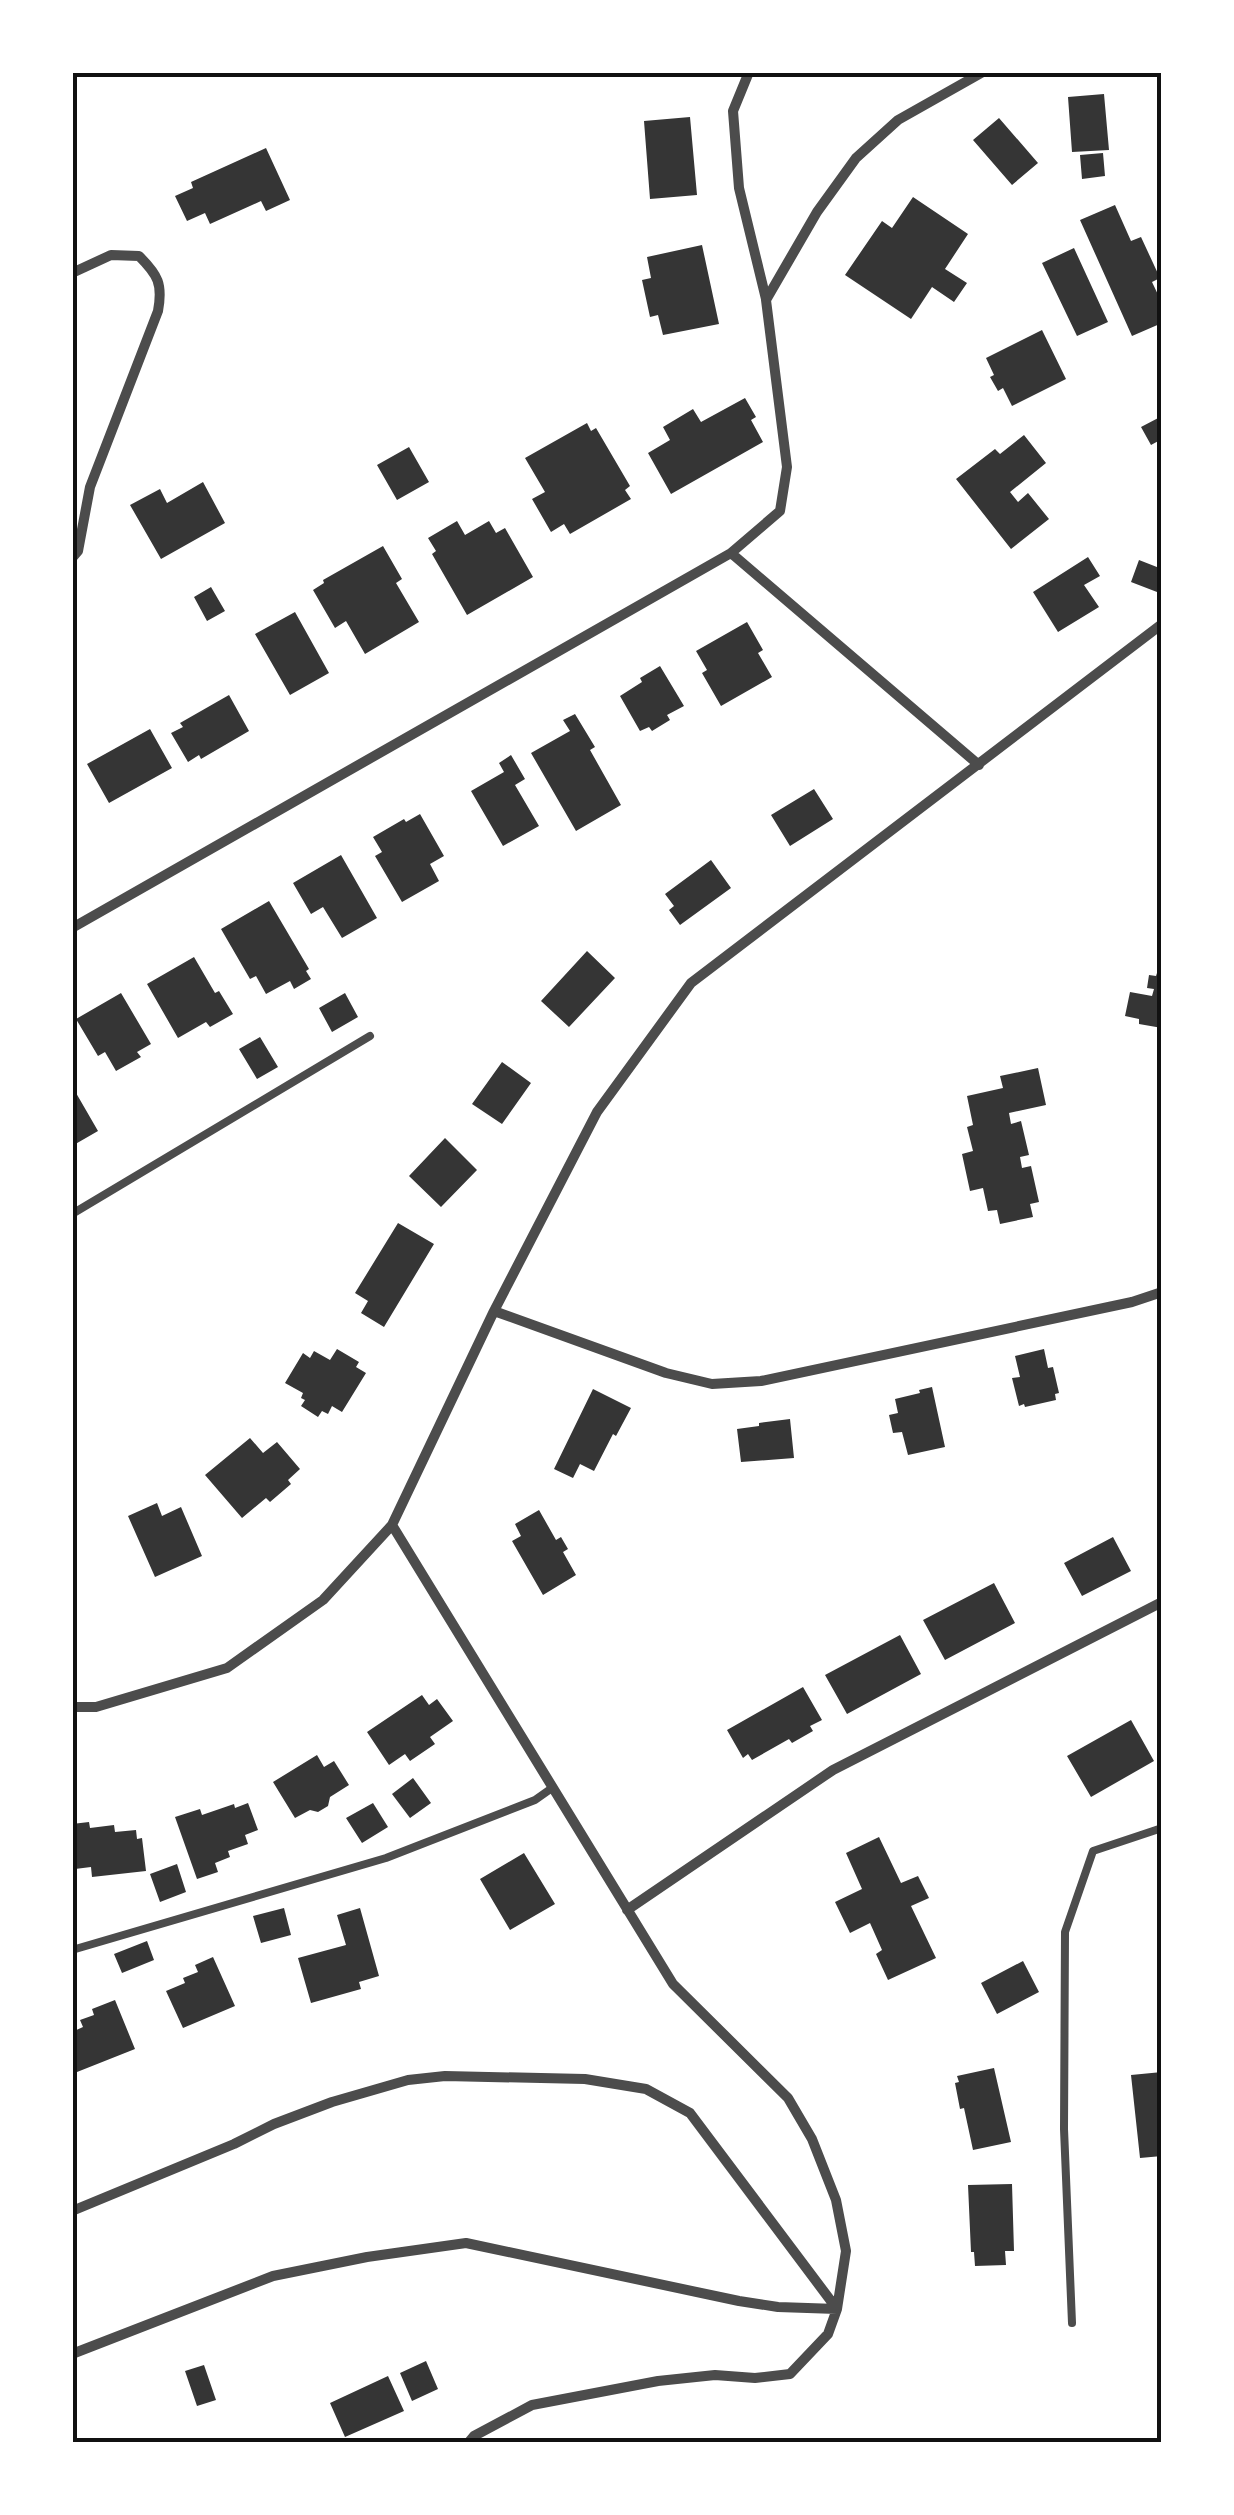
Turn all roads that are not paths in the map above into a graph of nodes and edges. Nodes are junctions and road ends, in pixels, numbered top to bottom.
1 (749, 72) edge
2 (983, 72) edge
3 (72, 273) edge
4 (766, 300) junction
5 (731, 553) junction
6 (72, 558) edge
7 (1162, 624) edge
8 (979, 765) junction
9 (72, 928) edge
10 (370, 1036) dead end
11 (72, 1214) edge
12 (1162, 1292) edge
13 (494, 1311) junction
14 (392, 1525) junction
15 (1162, 1602) edge
16 (72, 1707) edge
17 (552, 1788) junction
18 (1162, 1828) edge
19 (627, 1910) junction
20 (72, 1950) edge
21 (72, 2212) edge
22 (837, 2309) junction
23 (1072, 2323) dead end
24 (72, 2354) edge
25 (469, 2442) edge

1 - 4 street
2 - 4 street
3 - 6 street
4 - 5 street
5 - 8 street
5 - 9 street
7 - 8 street
8 - 13 street
10 - 11 lane
12 - 13 street
13 - 14 street
14 - 16 street
14 - 17 street
15 - 19 street
17 - 19 street
17 - 20 lane
18 - 23 lane
19 - 22 street
21 - 22 street
22 - 24 street
22 - 25 street

